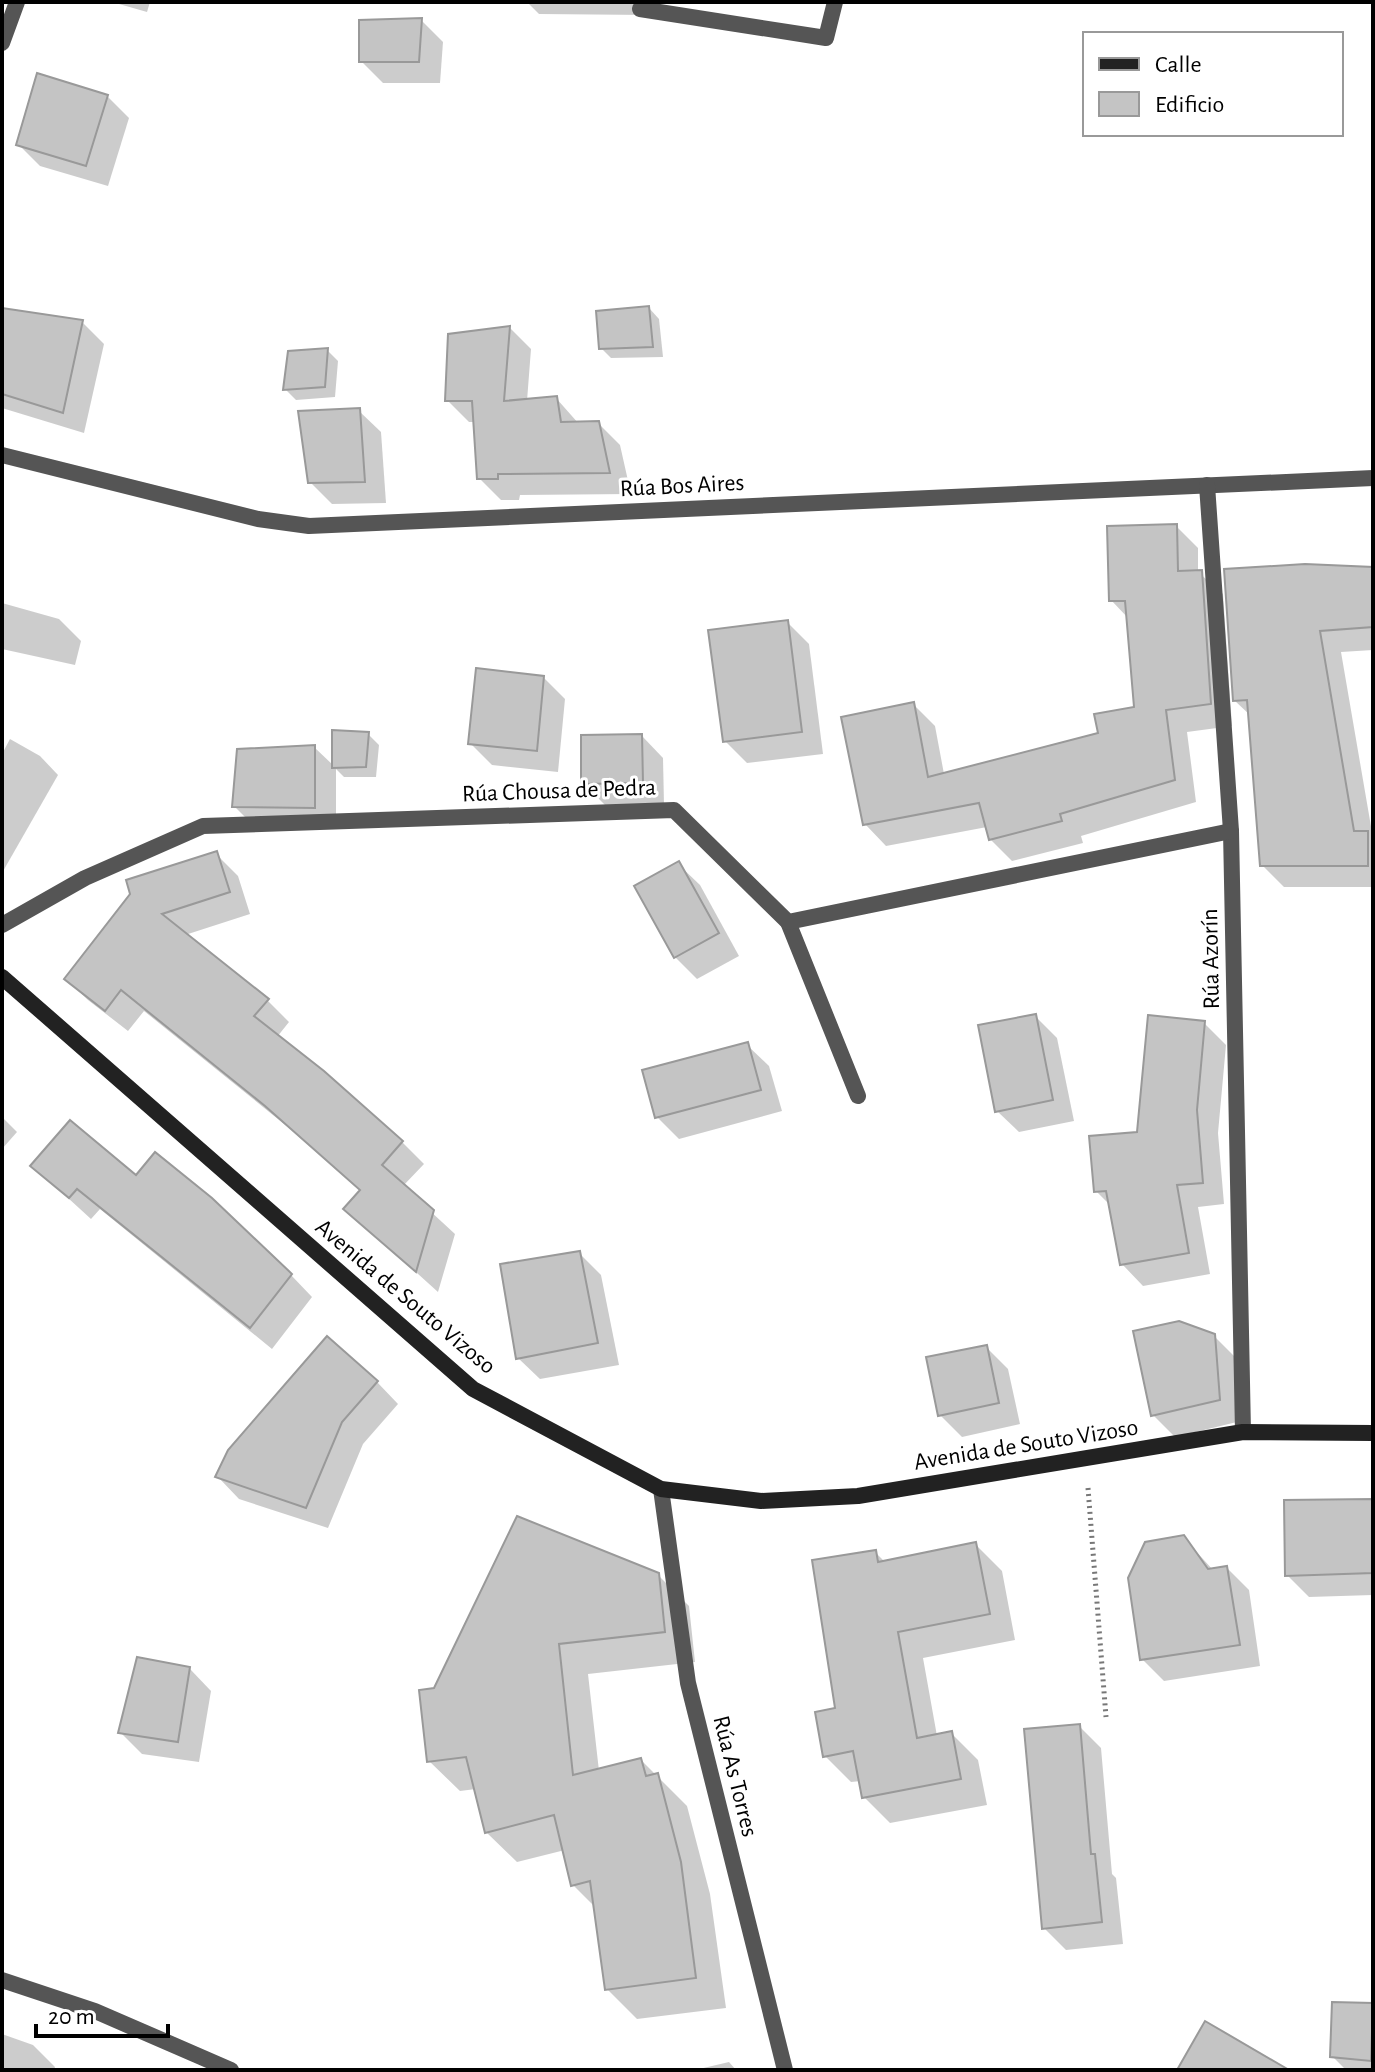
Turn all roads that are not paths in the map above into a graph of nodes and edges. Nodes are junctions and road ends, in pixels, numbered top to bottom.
1 (17, 2) edge
2 (835, 2) edge
3 (640, 9) dead end
4 (2, 43) edge
5 (2, 455) edge
6 (1373, 478) edge
7 (1207, 485) junction
8 (1231, 831) junction
9 (788, 922) junction
10 (2, 925) edge
11 (2, 977) edge
12 (858, 1096) dead end
13 (1243, 1432) junction
14 (1373, 1433) edge
15 (661, 1489) junction
16 (2, 1980) edge
17 (231, 2070) edge
18 (785, 2070) edge

1 - 4 street
2 - 3 street
5 - 7 street, Rúa Bos Aires
6 - 7 street, Rúa Bos Aires
7 - 8 street, Rúa Azorín
8 - 9 street
8 - 13 street, Rúa Azorín
9 - 10 street, Rúa Chousa de Pedra
9 - 12 street
11 - 15 street, Avenida de Souto Vizoso
13 - 14 street, Avenida de Souto Vizoso
13 - 15 street, Avenida de Souto Vizoso
15 - 18 street, Rúa As Torres
16 - 17 street

